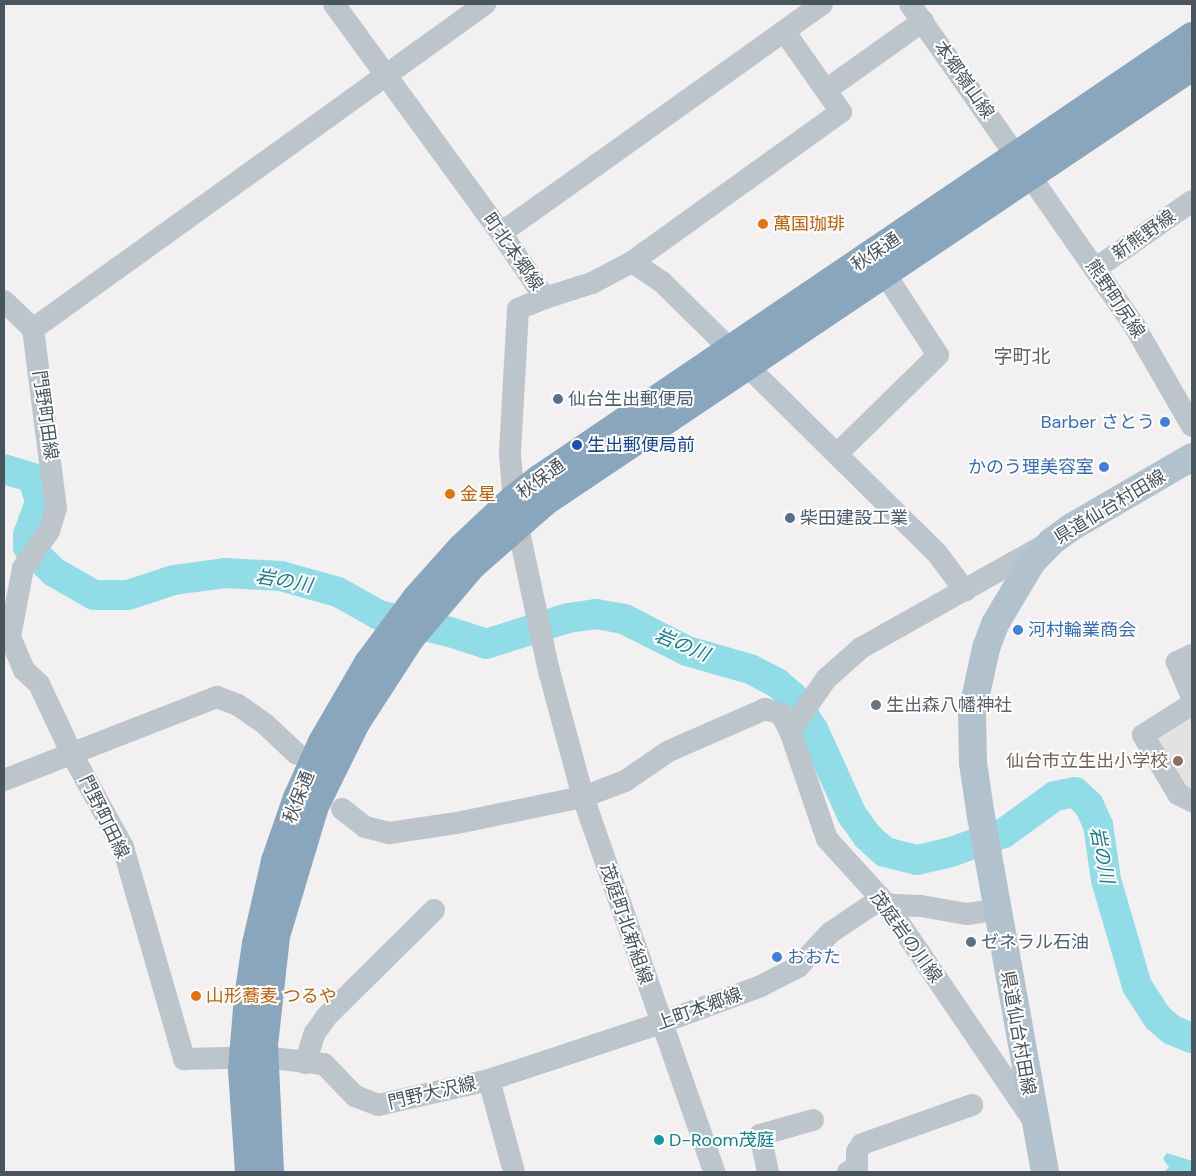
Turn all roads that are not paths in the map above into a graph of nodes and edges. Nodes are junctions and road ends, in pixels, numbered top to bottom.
1 (334, 4) edge
2 (485, 4) edge
3 (822, 4) edge
4 (916, 13) edge
5 (784, 31) junction
6 (1192, 36) edge
7 (1192, 67) edge
8 (385, 75) junction
9 (826, 90) junction
10 (1025, 166) junction
11 (1192, 202) edge
12 (501, 233) junction
13 (632, 262) junction
14 (1095, 269) junction
15 (885, 274) junction
16 (545, 298) junction
17 (4, 301) edge
18 (33, 329) junction
19 (738, 358) junction
20 (1192, 426) edge
21 (838, 453) junction
22 (1192, 457) edge
23 (516, 512) junction
24 (1051, 542) junction
25 (965, 591) junction
26 (1192, 655) edge
27 (1192, 698) edge
28 (1192, 704) edge
29 (793, 726) junction
30 (72, 754) junction
31 (297, 754) dead end
32 (4, 780) edge
33 (583, 797) junction
34 (1192, 802) edge
35 (342, 809) dead end
36 (995, 902) junction
37 (887, 905) junction
38 (434, 910) dead end
39 (660, 1023) junction
40 (253, 1057) junction
41 (305, 1063) junction
42 (489, 1080) junction
43 (972, 1105) dead end
44 (813, 1120) dead end
45 (1033, 1120) junction
46 (248, 1172) edge
47 (270, 1172) edge
48 (514, 1172) edge
49 (714, 1172) edge
50 (768, 1172) edge
51 (848, 1172) edge
52 (1045, 1172) edge

1 - 8 street, 町北本郷線
2 - 8 street
3 - 5 street
4 - 9 street
4 - 10 street, 本郷嶺山線
5 - 9 street
5 - 12 street
6 - 10 highway, 秋保通
7 - 10 highway, 秋保通
8 - 12 street, 町北本郷線
8 - 18 street
9 - 13 street, 町北本郷線
10 - 14 street, 熊野町尻線
10 - 15 highway, 秋保通
10 - 19 highway, 秋保通
11 - 14 street, 新熊野線
12 - 16 street, 町北本郷線
13 - 16 street, 町北本郷線
13 - 19 street
14 - 20 street, 熊野町尻線
15 - 19 highway, 秋保通
15 - 21 street
16 - 23 street, 茂庭町北新組線
17 - 18 street
18 - 30 street, 門野町田線
19 - 21 street
19 - 23 highway, 秋保通
21 - 25 street
22 - 24 main road, 県道仙台村田線
23 - 33 street, 茂庭町北新組線
23 - 40 highway, 秋保通
24 - 25 street
24 - 36 main road, 県道仙台村田線
25 - 29 street
26 - 27 street
28 - 34 street
29 - 33 street, 茂庭岩の川線
29 - 37 street, 茂庭岩の川線
30 - 31 street
30 - 32 street
30 - 40 street, 門野町田線
33 - 35 street, 茂庭岩の川線
33 - 39 street, 茂庭町北新組線
36 - 37 street, 上町本郷線
36 - 45 main road, 県道仙台村田線
37 - 39 street, 上町本郷線
37 - 45 street, 茂庭岩の川線
38 - 41 street
39 - 42 street, 上町本郷線
39 - 49 street, 茂庭町北新組線
40 - 41 street, 門野大沢線
40 - 46 highway, 秋保通
40 - 47 highway, 秋保通
41 - 42 street, 門野大沢線
42 - 48 street, 門野大沢線
43 - 51 street
44 - 50 street
45 - 52 main road, 県道仙台村田線

